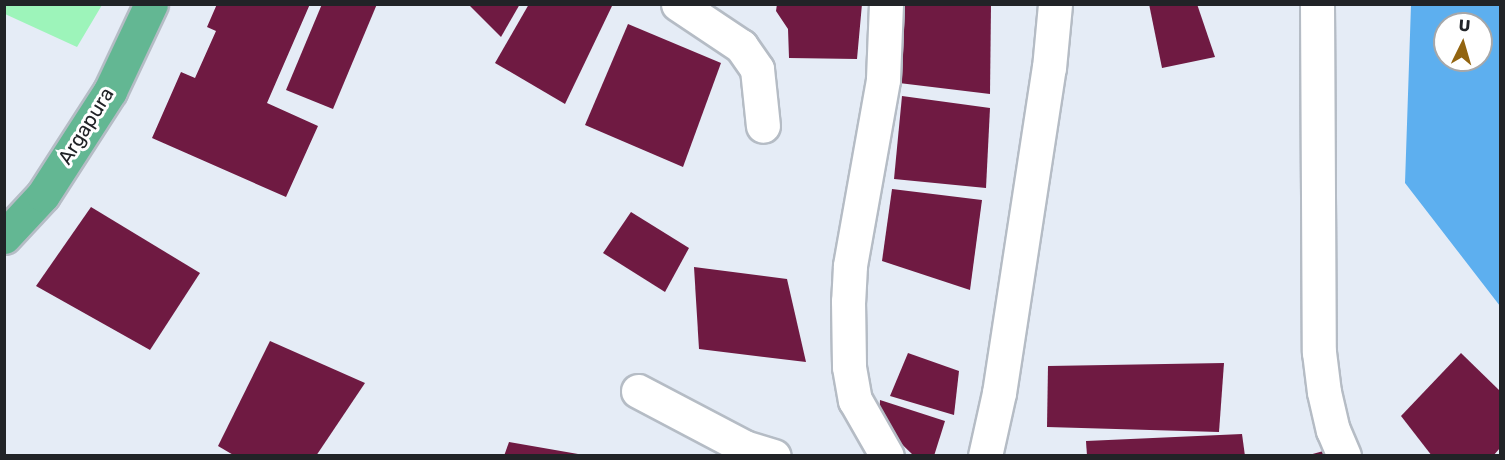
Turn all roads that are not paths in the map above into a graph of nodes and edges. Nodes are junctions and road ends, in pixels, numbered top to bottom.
1 (151, 4) edge
2 (678, 4) edge
3 (886, 4) edge
4 (1055, 4) edge
5 (1317, 4) edge
6 (763, 126) dead end
7 (4, 237) edge
8 (638, 391) dead end
9 (774, 456) edge
10 (887, 456) edge
11 (985, 456) edge
12 (1344, 456) edge

1 - 7 highway, Argapura
2 - 6 street
3 - 10 street
4 - 11 street
5 - 12 street
8 - 9 street

